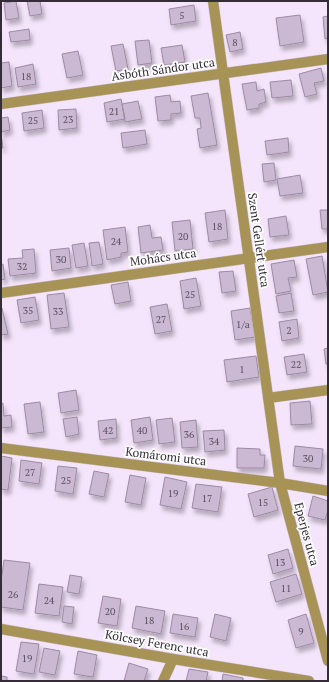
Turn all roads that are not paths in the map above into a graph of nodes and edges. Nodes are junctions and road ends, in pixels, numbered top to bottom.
1 (213, 1) edge
2 (328, 59) edge
3 (222, 74) junction
4 (1, 104) edge
5 (328, 247) edge
6 (248, 258) junction
7 (1, 293) edge
8 (328, 390) edge
9 (268, 398) junction
10 (1, 448) edge
11 (280, 483) junction
12 (328, 491) edge
13 (1, 629) edge
14 (173, 659) junction
15 (328, 661) edge
16 (163, 681) edge
17 (309, 681) edge

1 - 3 street, Szent Gellért utca
2 - 3 street, Asbóth Sándor utca
3 - 4 street, Asbóth Sándor utca
3 - 6 street, Szent Gellért utca
5 - 6 street, Mohács utca
6 - 7 street, Mohács utca
6 - 9 street, Szent Gellért utca
8 - 9 street
9 - 11 street, Szent Gellért utca
10 - 11 street, Komáromi utca
11 - 12 street, Komáromi utca
11 - 15 street, Eperjes utca
13 - 14 street, Kölcsey Ferenc utca
14 - 16 street
14 - 17 street, Kölcsey Ferenc utca

